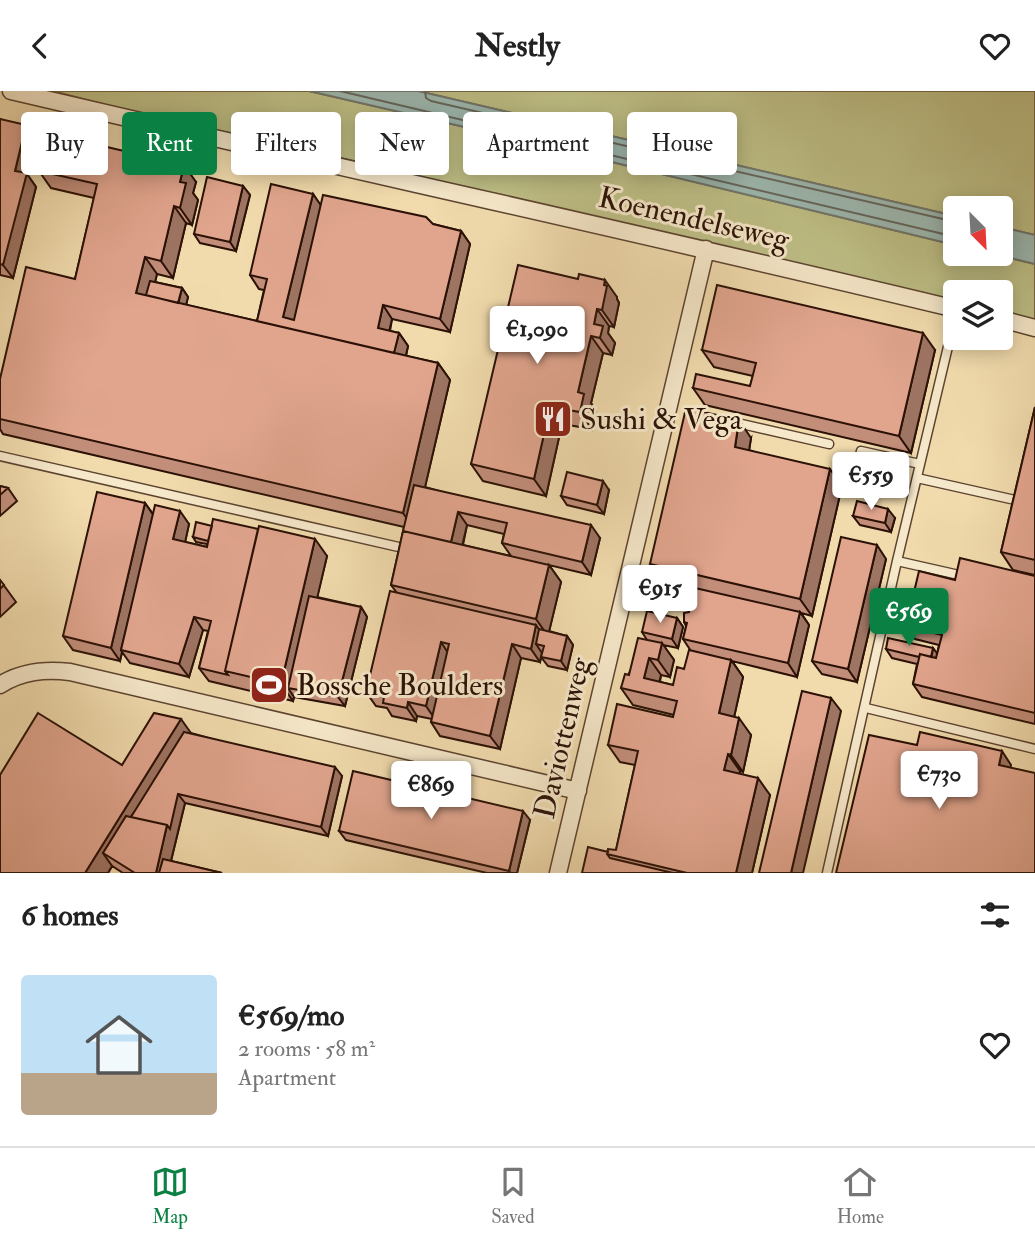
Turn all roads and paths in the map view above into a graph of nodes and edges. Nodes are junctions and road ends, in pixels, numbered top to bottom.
1 (11, 91) edge
2 (706, 249) junction
3 (943, 308) edge
4 (1013, 323) edge
5 (1035, 328) edge
6 (947, 350) edge
7 (727, 420) edge
8 (830, 444) dead end
9 (0, 456) edge
10 (920, 464) junction
11 (917, 478) junction
12 (854, 482) dead end
13 (1015, 500) edge
14 (403, 548) edge
15 (897, 561) junction
16 (959, 575) edge
17 (0, 685) edge
18 (866, 708) junction
19 (1035, 749) edge
20 (578, 791) junction
21 (558, 873) edge
22 (827, 873) edge

1 - 2 street, Koenendelseweg
2 - 3 street, Koenendelseweg
2 - 20 street, Daviottenweg
4 - 5 street
6 - 10 lane
7 - 8 lane
9 - 14 lane
10 - 11 lane
10 - 12 lane
11 - 13 lane
11 - 15 lane
15 - 16 lane
15 - 18 lane
17 - 20 street
18 - 19 lane
18 - 22 lane
20 - 21 street, Daviottenweg

